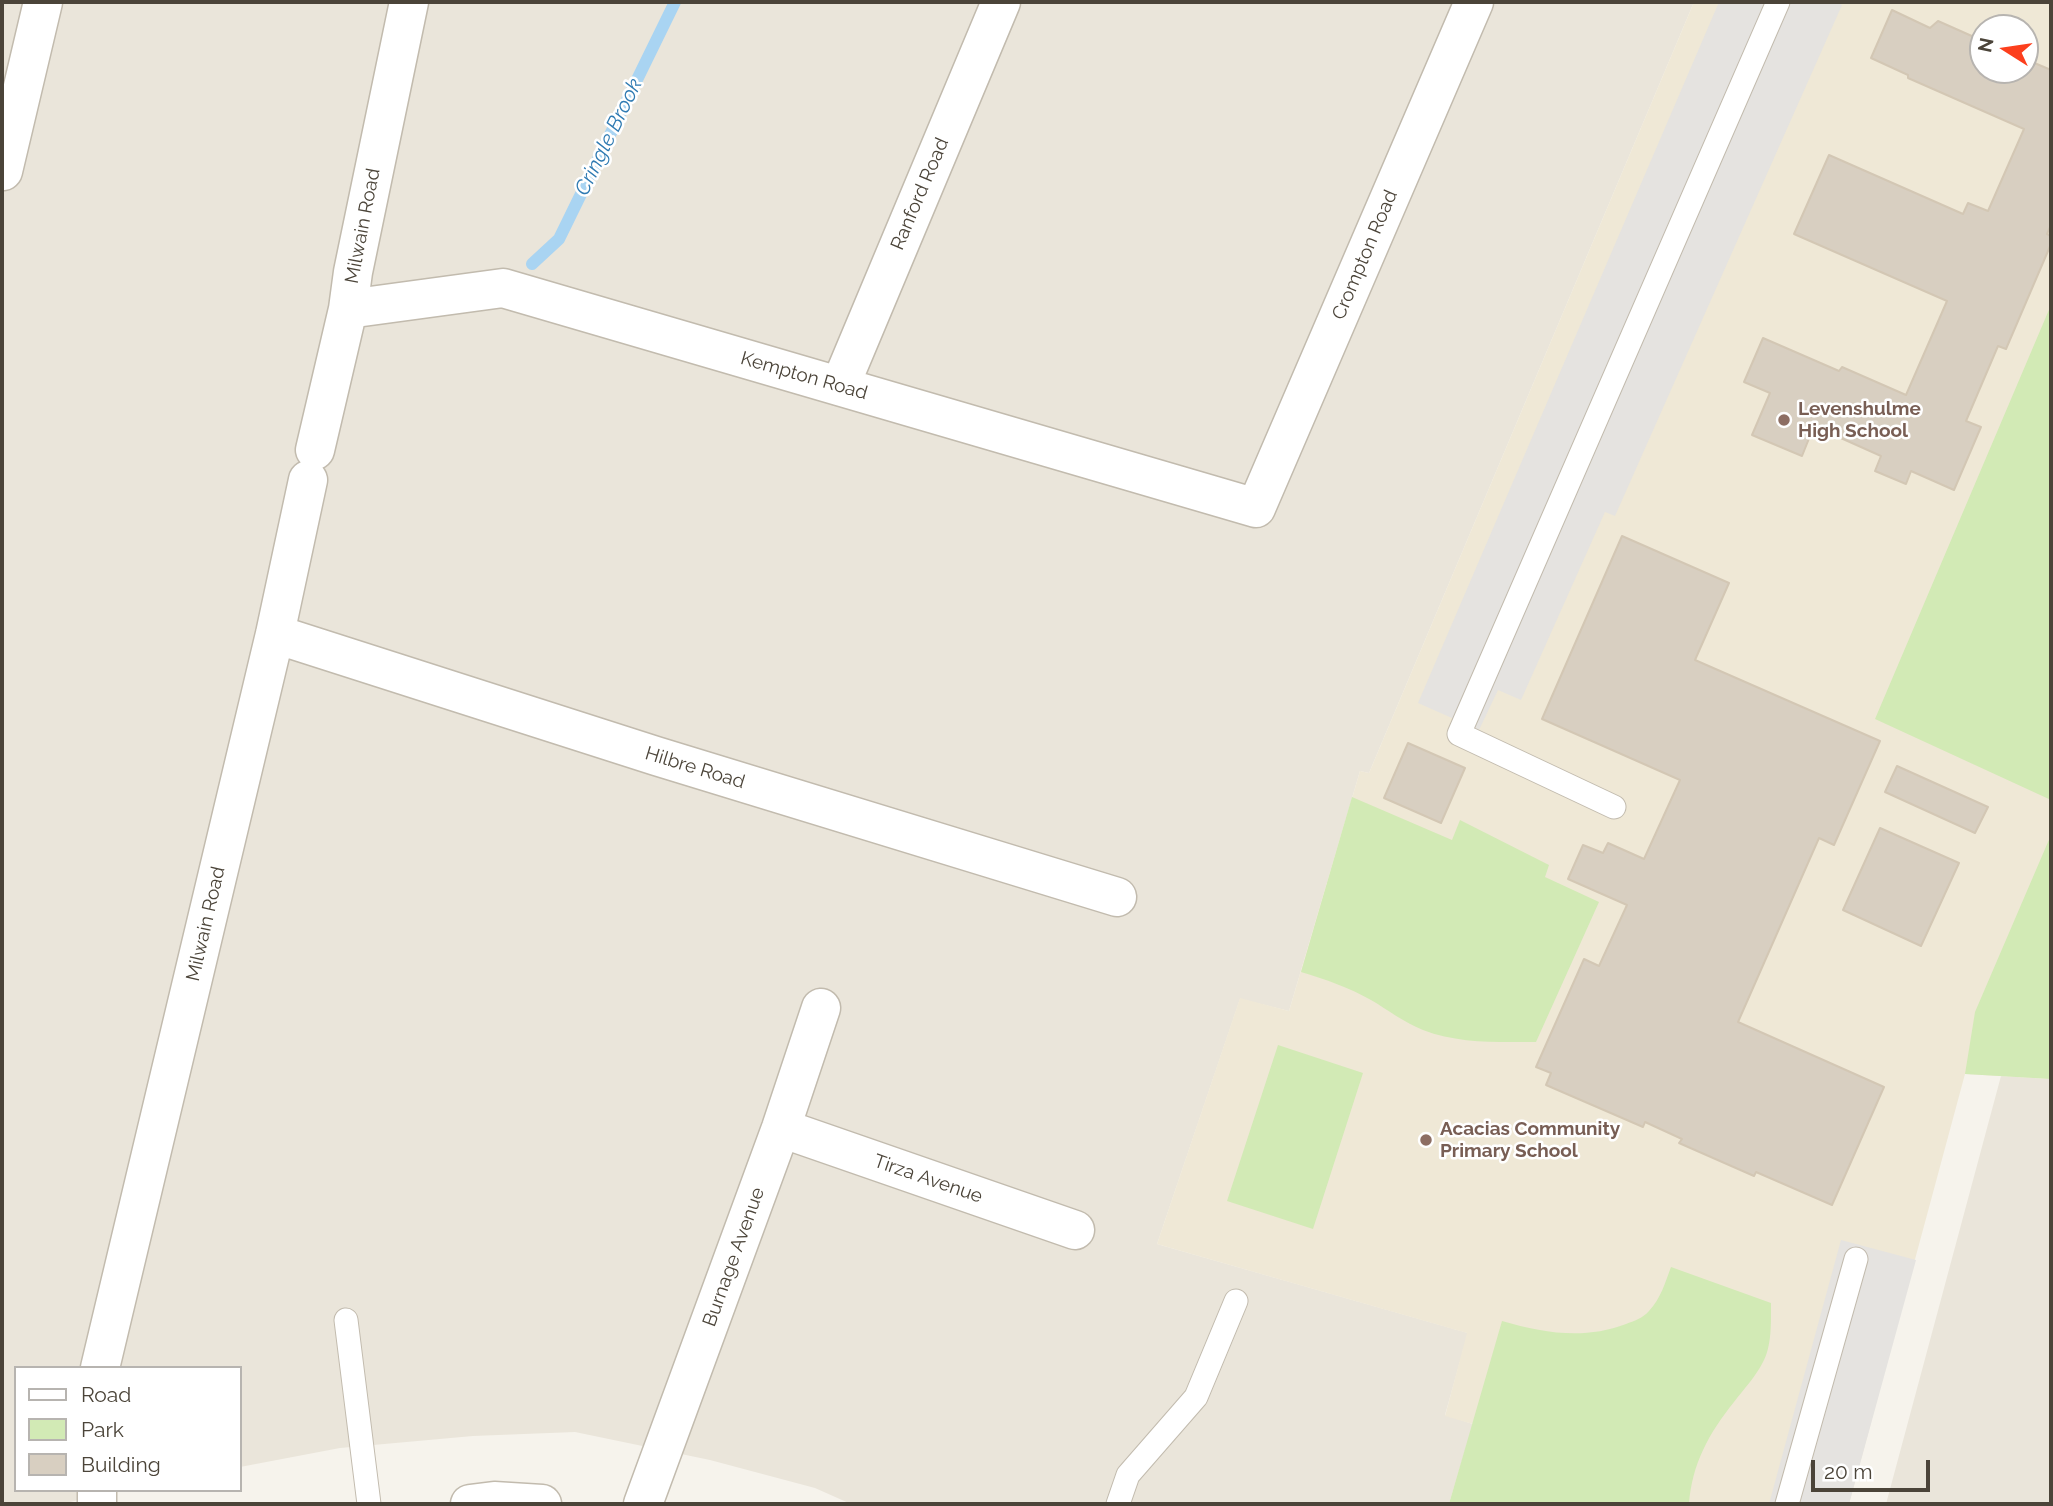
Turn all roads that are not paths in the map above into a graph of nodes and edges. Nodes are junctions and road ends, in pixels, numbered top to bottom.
1 (43, 2) edge
2 (409, 2) edge
3 (1001, 2) edge
4 (1474, 2) edge
5 (1778, 2) edge
6 (3, 171) edge
7 (348, 309) junction
8 (840, 386) junction
9 (1256, 508) joint
10 (275, 634) junction
11 (1614, 807) dead end
12 (1117, 897) dead end
13 (821, 1008) dead end
14 (781, 1128) junction
15 (1075, 1230) dead end
16 (1856, 1259) dead end
17 (1236, 1301) dead end
18 (346, 1320) dead end
19 (100, 1366) edge
20 (369, 1504) edge
21 (470, 1504) edge
22 (542, 1504) edge
23 (643, 1504) edge
24 (1118, 1504) edge
25 (1787, 1504) edge

1 - 6 street
2 - 7 street, Milwain Road
3 - 8 street, Ranford Road
4 - 9 street, Crompton Road
5 - 11 lane
7 - 8 street, Kempton Road
7 - 10 street, Milwain Road
8 - 9 street, Kempton Road
10 - 12 street, Hilbre Road
10 - 19 street, Milwain Road
13 - 14 street, Burnage Avenue
14 - 15 street, Tirza Avenue
14 - 23 street, Burnage Avenue
16 - 25 lane
17 - 24 lane
18 - 20 lane
21 - 22 street

